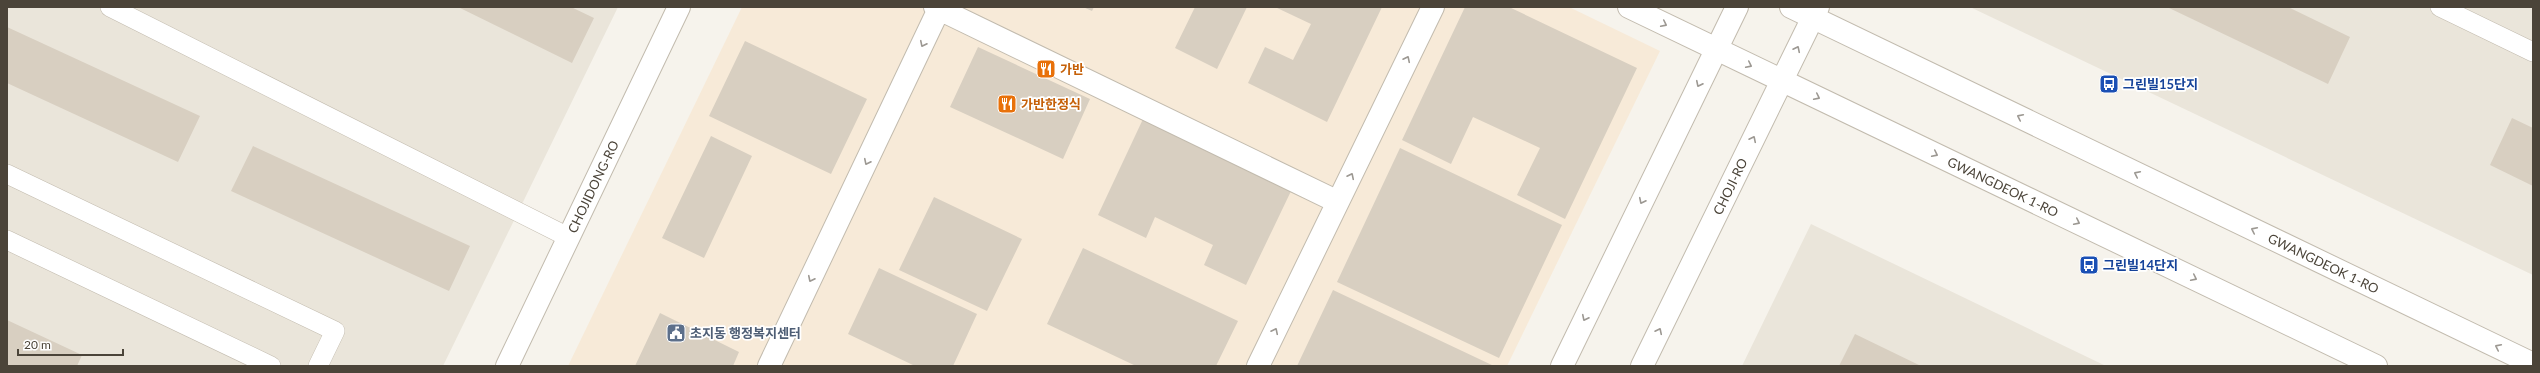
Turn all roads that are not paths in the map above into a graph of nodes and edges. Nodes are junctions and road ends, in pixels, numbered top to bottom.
1 (110, 7) edge
2 (679, 7) edge
3 (1433, 7) edge
4 (1629, 7) edge
5 (1737, 7) edge
6 (1790, 7) edge
7 (2440, 7) edge
8 (937, 8) edge
9 (1815, 12) edge
10 (137, 13) edge
11 (1716, 49) junction
12 (2533, 52) edge
13 (1782, 81) junction
14 (7, 174) edge
15 (1338, 202) junction
16 (568, 237) junction
17 (7, 240) edge
18 (2533, 364) edge
19 (271, 366) edge
20 (318, 366) edge
21 (507, 366) edge
22 (769, 366) edge
23 (1258, 366) edge
24 (1562, 366) edge
25 (1642, 366) edge
26 (2376, 366) edge

1 - 10 lane
2 - 16 street, CHOJIDONG-RO
15 -> 3 street
4 -> 11 street, GWANGDEOK 1-RO
5 - 11 street
6 - 9 street, GWANGDEOK 1-RO
7 - 12 lane
8 - 15 street
8 -> 22 street
13 -> 9 street, CHOJI-RO
18 -> 9 street, GWANGDEOK 1-RO
10 - 16 lane
11 -> 13 street, GWANGDEOK 1-RO
11 -> 24 street
25 -> 13 street, CHOJI-RO
13 -> 26 street, GWANGDEOK 1-RO
14 - 20 lane
23 -> 15 street
16 - 21 street, CHOJIDONG-RO
17 - 19 lane

